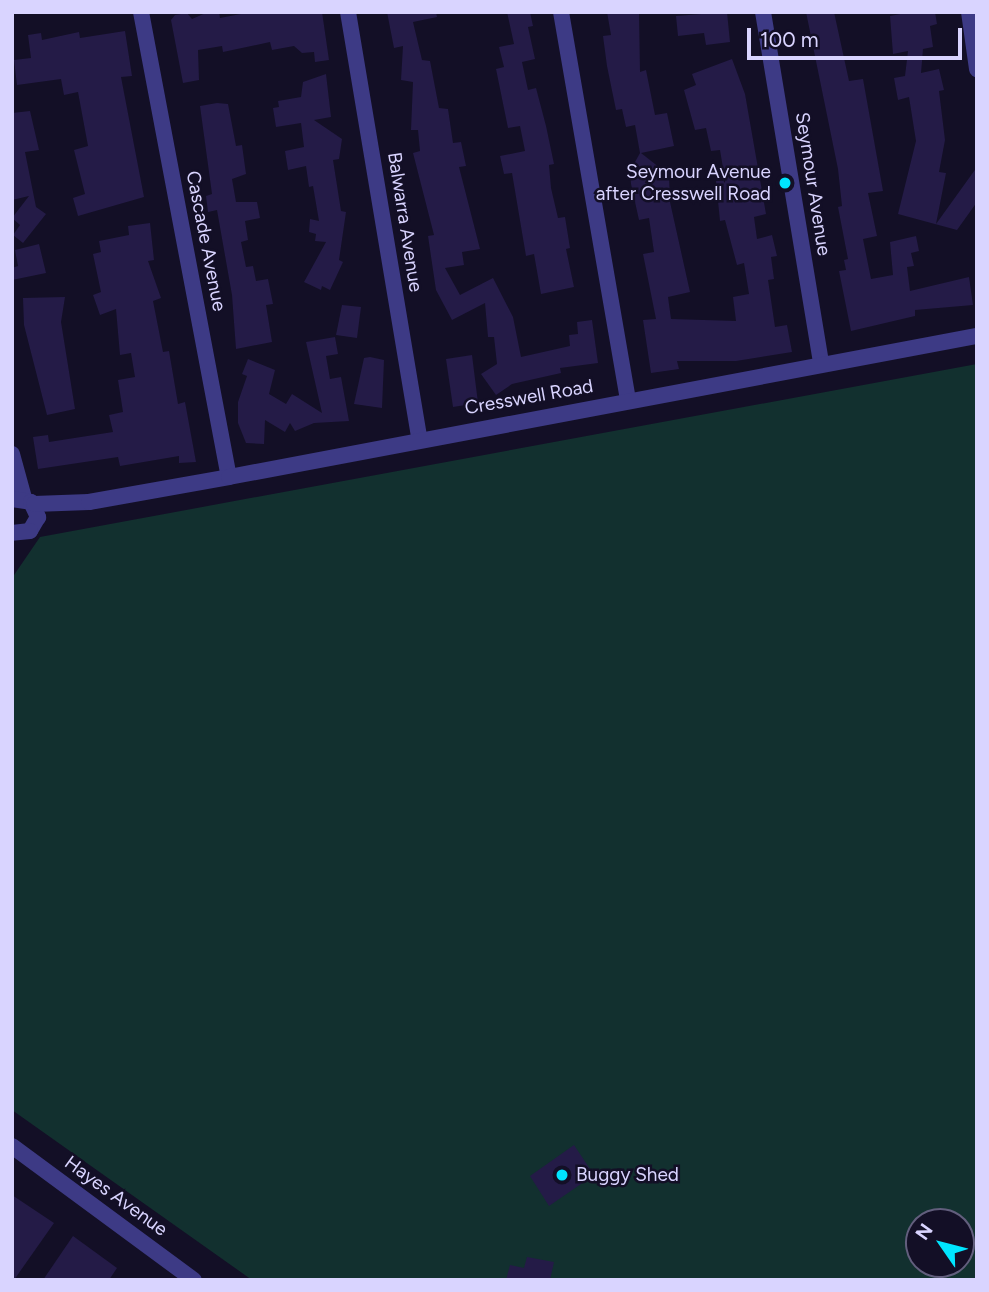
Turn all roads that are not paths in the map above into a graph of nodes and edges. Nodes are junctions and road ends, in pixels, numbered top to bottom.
1 (141, 12) edge
2 (348, 12) edge
3 (561, 12) edge
4 (763, 12) edge
5 (969, 12) edge
6 (977, 69) edge
7 (977, 336) edge
8 (821, 362) junction
9 (628, 400) junction
10 (419, 438) junction
11 (14, 462) edge
12 (229, 477) junction
13 (24, 502) edge
14 (15, 538) edge
15 (12, 1146) edge
16 (194, 1280) edge

1 - 12 street, Cascade Avenue
2 - 10 street, Balwarra Avenue
3 - 9 street
4 - 8 street, Seymour Avenue
5 - 6 street
7 - 8 street, Cresswell Road
8 - 9 street, Cresswell Road
9 - 10 street, Cresswell Road
10 - 12 street, Cresswell Road
11 - 13 street
12 - 13 street, Cresswell Road
13 - 14 street
15 - 16 street, Hayes Avenue

